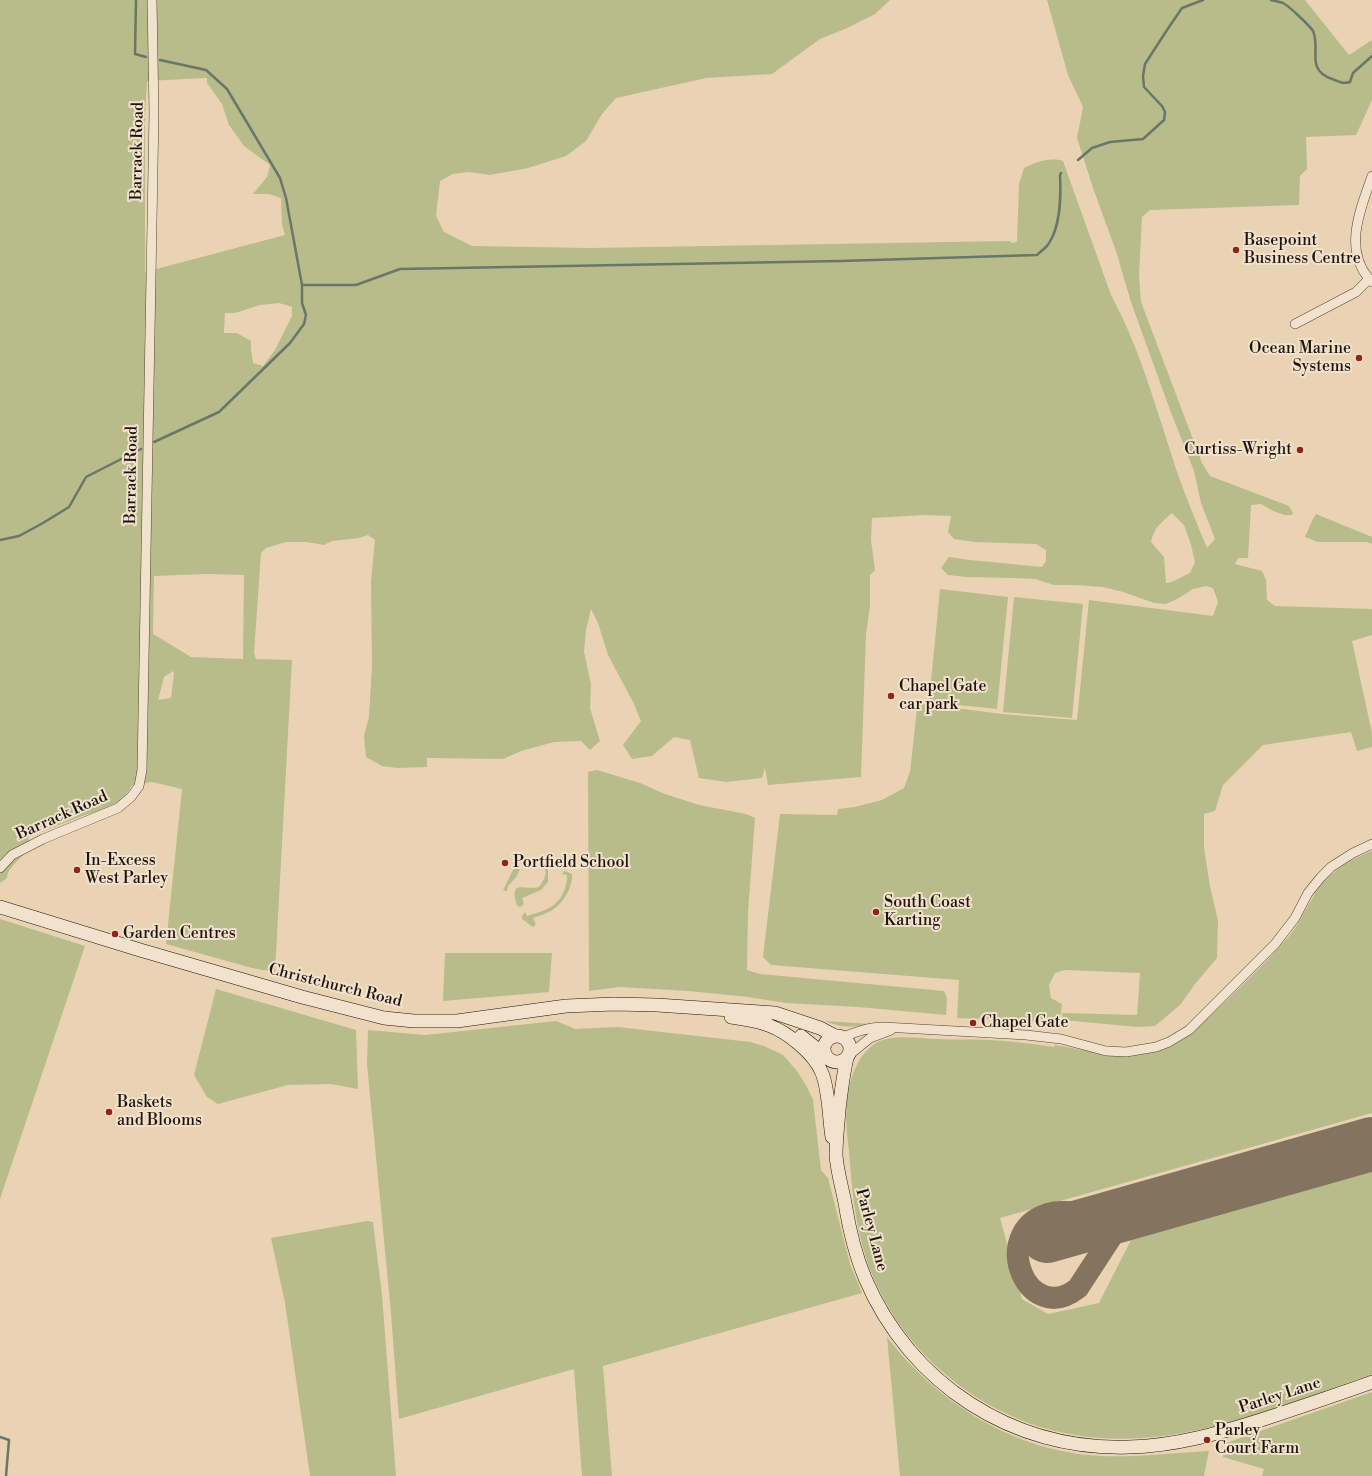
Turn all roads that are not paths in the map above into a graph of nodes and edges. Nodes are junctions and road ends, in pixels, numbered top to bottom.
1 (152, 0) edge
2 (1372, 176) edge
3 (1371, 280) edge
4 (1295, 324) dead end
5 (1372, 844) edge
6 (0, 868) edge
7 (0, 907) edge
8 (702, 1009) junction
9 (720, 1010) junction
10 (896, 1028) junction
11 (839, 1036) junction
12 (827, 1057) junction
13 (848, 1057) junction
14 (837, 1133) junction
15 (836, 1156) junction
16 (1372, 1382) edge

1 - 6 street, Barrack Road
2 - 3 street
3 - 4 street
5 - 10 street
7 - 8 main road, Christchurch Road
8 - 9 main road, Christchurch Road
8 - 15 main road
9 - 11 main road, Christchurch Road
9 - 12 main road, Christchurch Road
10 - 11 street
10 - 13 street
11 - 12 main road
11 - 13 main road
12 - 13 main road
12 - 14 main road, Parley Lane
13 - 14 main road, Parley Lane
14 - 15 main road, Parley Lane
15 - 16 main road, Parley Lane

